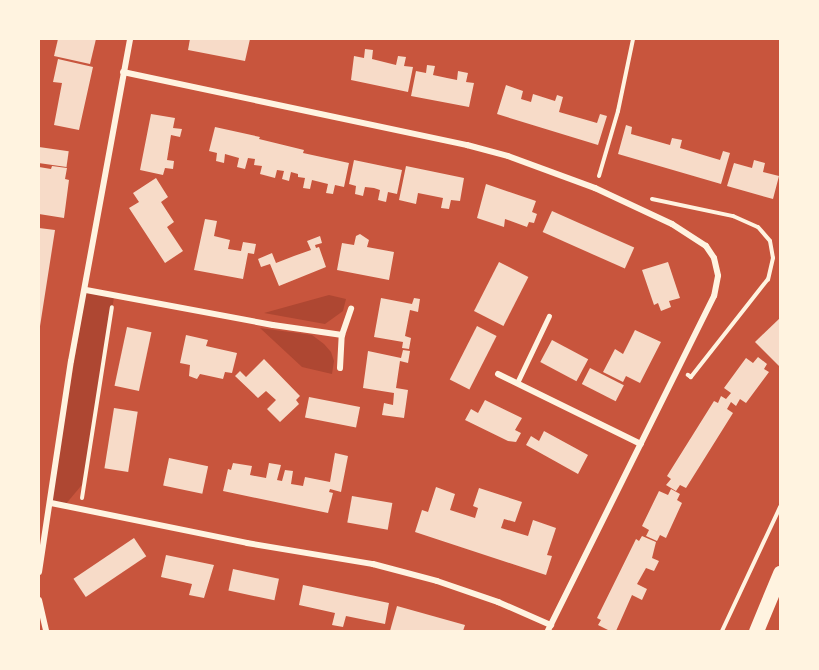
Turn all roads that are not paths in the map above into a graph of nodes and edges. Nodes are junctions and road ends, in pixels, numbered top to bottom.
1 (130, 39) edge
2 (123, 72) junction
3 (86, 290) junction
4 (351, 309) dead end
5 (549, 316) dead end
6 (342, 335) junction
7 (340, 368) dead end
8 (498, 374) dead end
9 (517, 383) junction
10 (641, 444) junction
11 (51, 503) junction
12 (39, 572) edge
13 (780, 573) edge
14 (39, 600) edge
15 (549, 628) edge
16 (46, 631) edge
17 (756, 631) edge

1 - 2 street
2 - 3 street
2 - 10 street
3 - 6 street
3 - 11 street
4 - 6 street
5 - 9 lane
6 - 7 street
8 - 9 street
9 - 10 street
10 - 15 street
11 - 12 street
11 - 15 street
13 - 17 main road
14 - 16 street

